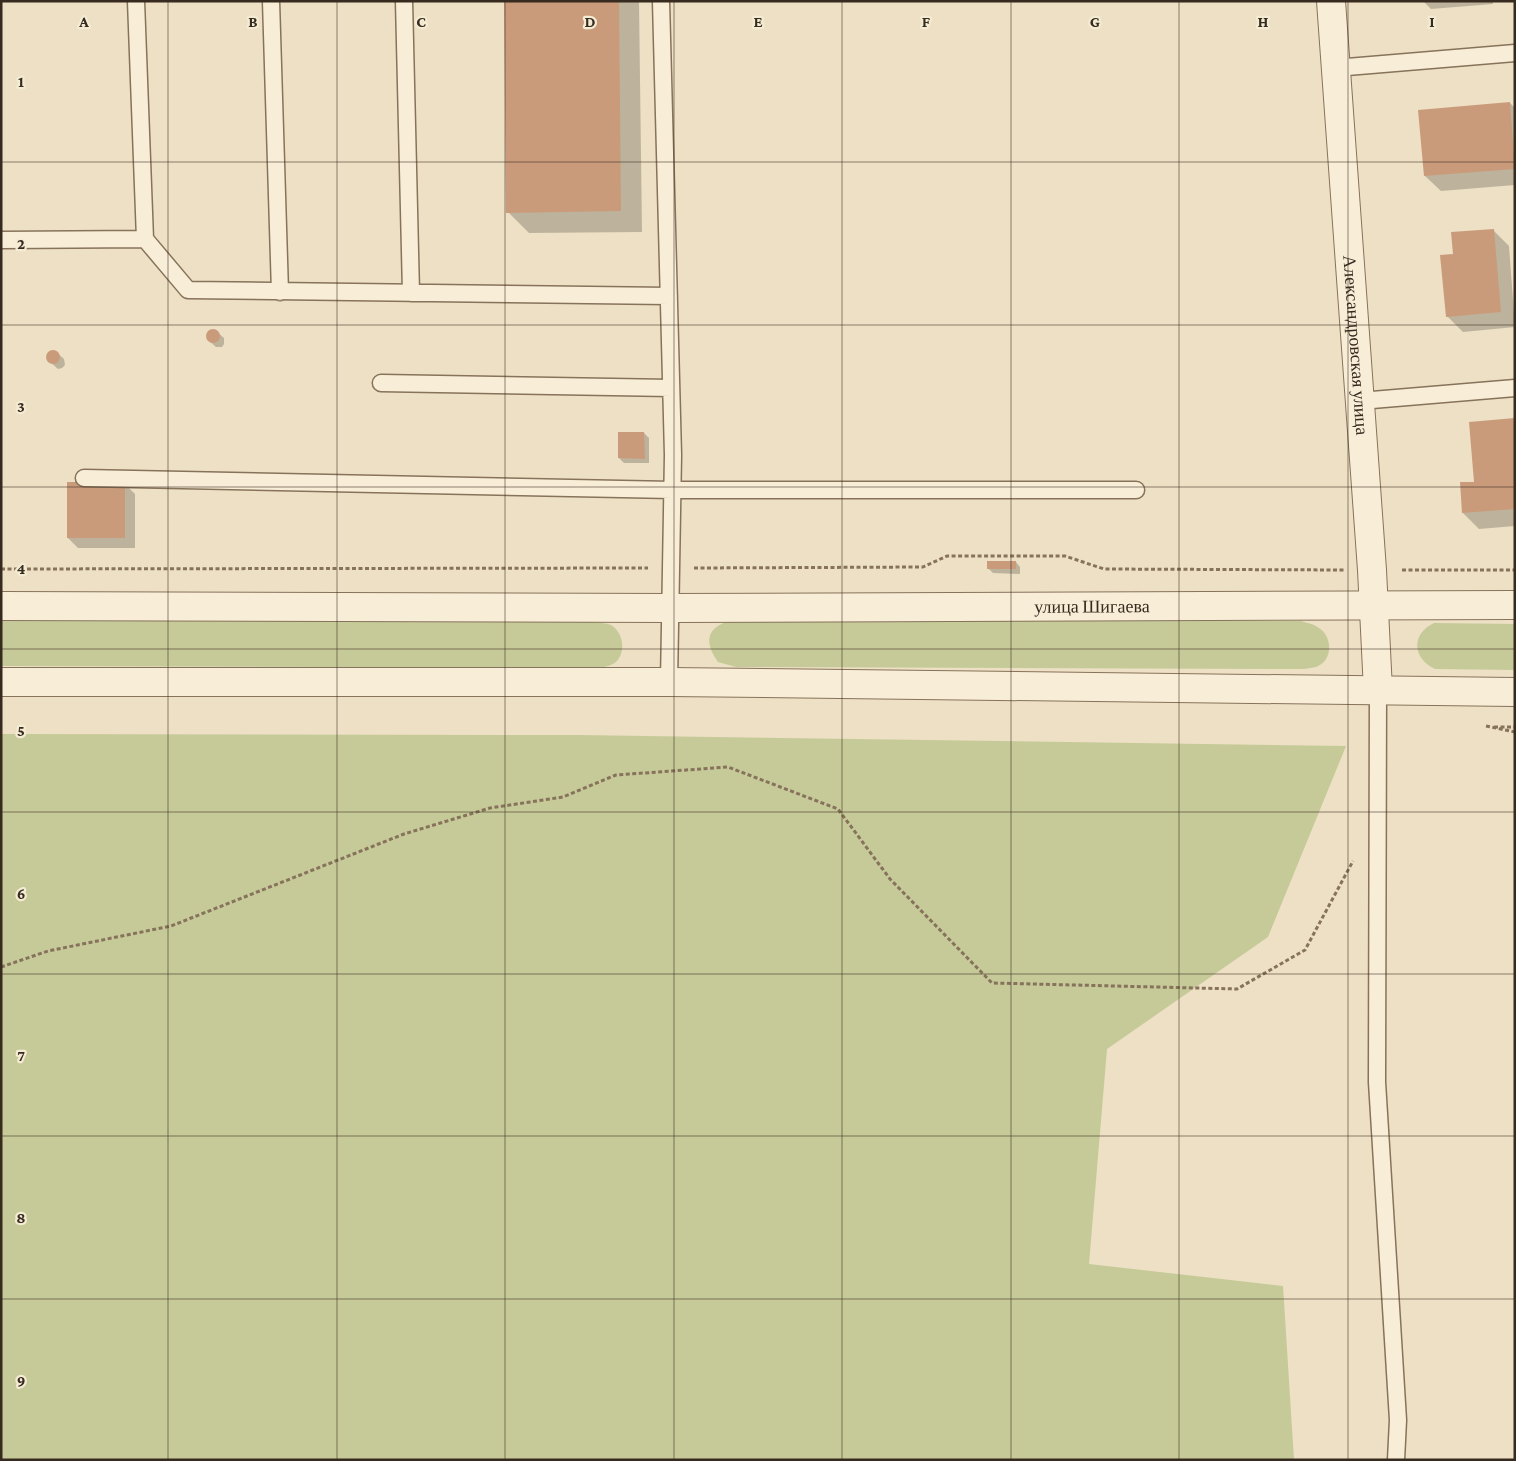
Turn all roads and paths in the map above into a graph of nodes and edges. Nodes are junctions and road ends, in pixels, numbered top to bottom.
1 (136, 1) edge
2 (271, 1) edge
3 (404, 1) edge
4 (661, 1) edge
5 (1331, 1) edge
6 (1515, 54) edge
7 (1336, 68) junction
8 (145, 239) junction
9 (1, 240) edge
10 (280, 292) junction
11 (411, 293) junction
12 (669, 296) junction
13 (381, 383) dead end
14 (671, 388) junction
15 (1515, 388) edge
16 (1360, 401) junction
17 (84, 478) dead end
18 (672, 490) junction
19 (1136, 490) dead end
20 (671, 568) junction
21 (1, 569) edge
22 (1372, 570) junction
23 (1515, 570) edge
24 (1, 606) edge
25 (1374, 606) junction
26 (1515, 606) edge
27 (670, 608) junction
28 (1, 682) edge
29 (670, 682) junction
30 (1378, 690) junction
31 (1515, 692) edge
32 (1515, 727) edge
33 (1515, 732) edge
34 (1355, 857) dead end
35 (1, 967) edge
36 (1396, 1460) edge

1 - 8 lane
2 - 10 lane
3 - 11 lane
4 - 12 lane
5 - 7 street, Александровская улица
6 - 7 lane
7 - 16 street, Александровская улица
8 - 9 lane
8 - 10 lane
10 - 11 lane
11 - 12 lane
12 - 14 lane
13 - 14 lane
14 - 18 lane
15 - 16 lane
16 - 22 street, Александровская улица
17 - 18 lane
18 - 19 lane
18 - 20 lane
20 - 21 path
20 - 22 path
20 - 27 lane
22 - 23 path
22 - 25 street, Александровская улица
24 - 27 street, улица Шигаева
25 - 26 street, улица Шигаева
25 - 27 street, улица Шигаева
25 - 30 street, Александровская улица
27 - 29 lane
28 - 29 street
29 - 30 street
30 - 31 street
30 - 36 lane
32 - 33 path
34 - 35 path

